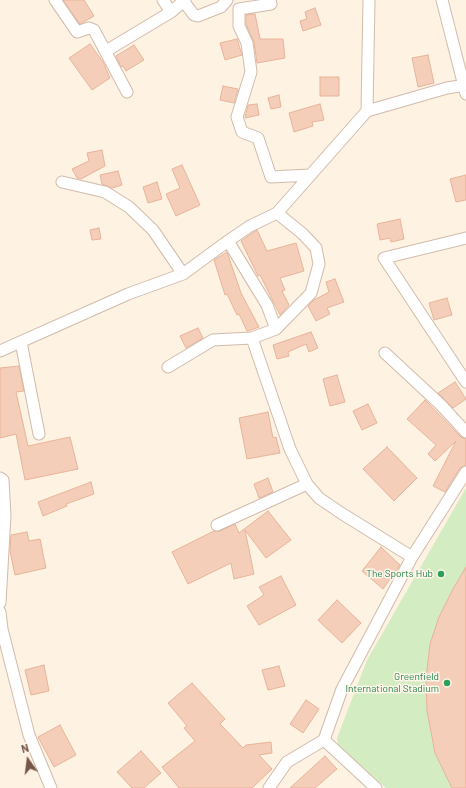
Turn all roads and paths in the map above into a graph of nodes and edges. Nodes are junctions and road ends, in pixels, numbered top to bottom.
1 (55, 0) edge
2 (162, 0) edge
3 (227, 0) edge
4 (270, 0) edge
5 (369, 0) edge
6 (442, 0) edge
7 (184, 1) edge
8 (171, 12) junction
9 (106, 51) junction
10 (465, 88) edge
11 (127, 92) dead end
12 (368, 111) junction
13 (310, 175) junction
14 (62, 182) dead end
15 (277, 213) junction
16 (466, 238) edge
17 (228, 241) junction
18 (183, 274) junction
19 (276, 329) junction
20 (252, 338) junction
21 (21, 342) junction
22 (0, 351) edge
23 (385, 352) dead end
24 (168, 367) dead end
25 (466, 382) edge
26 (466, 432) edge
27 (39, 434) dead end
28 (466, 472) edge
29 (0, 478) edge
30 (307, 484) junction
31 (217, 525) dead end
32 (412, 557) junction
33 (0, 603) edge
34 (0, 612) edge
35 (324, 740) junction
36 (51, 788) edge
37 (269, 788) edge
38 (376, 788) edge

1 - 9 street
2 - 8 street
3 - 7 street
4 - 13 street
5 - 12 street
6 - 10 street
7 - 8 street
8 - 9 street
9 - 11 street
10 - 12 street
12 - 13 street
13 - 15 street
14 - 18 street
15 - 17 street
15 - 19 street
16 - 25 street
17 - 18 street
17 - 19 street
18 - 21 street
19 - 20 street
20 - 24 street
20 - 30 street
21 - 22 street
21 - 27 street
23 - 26 street
28 - 32 street
29 - 33 street
30 - 31 street
30 - 32 street
32 - 35 street
34 - 36 street
35 - 37 street
35 - 38 street

